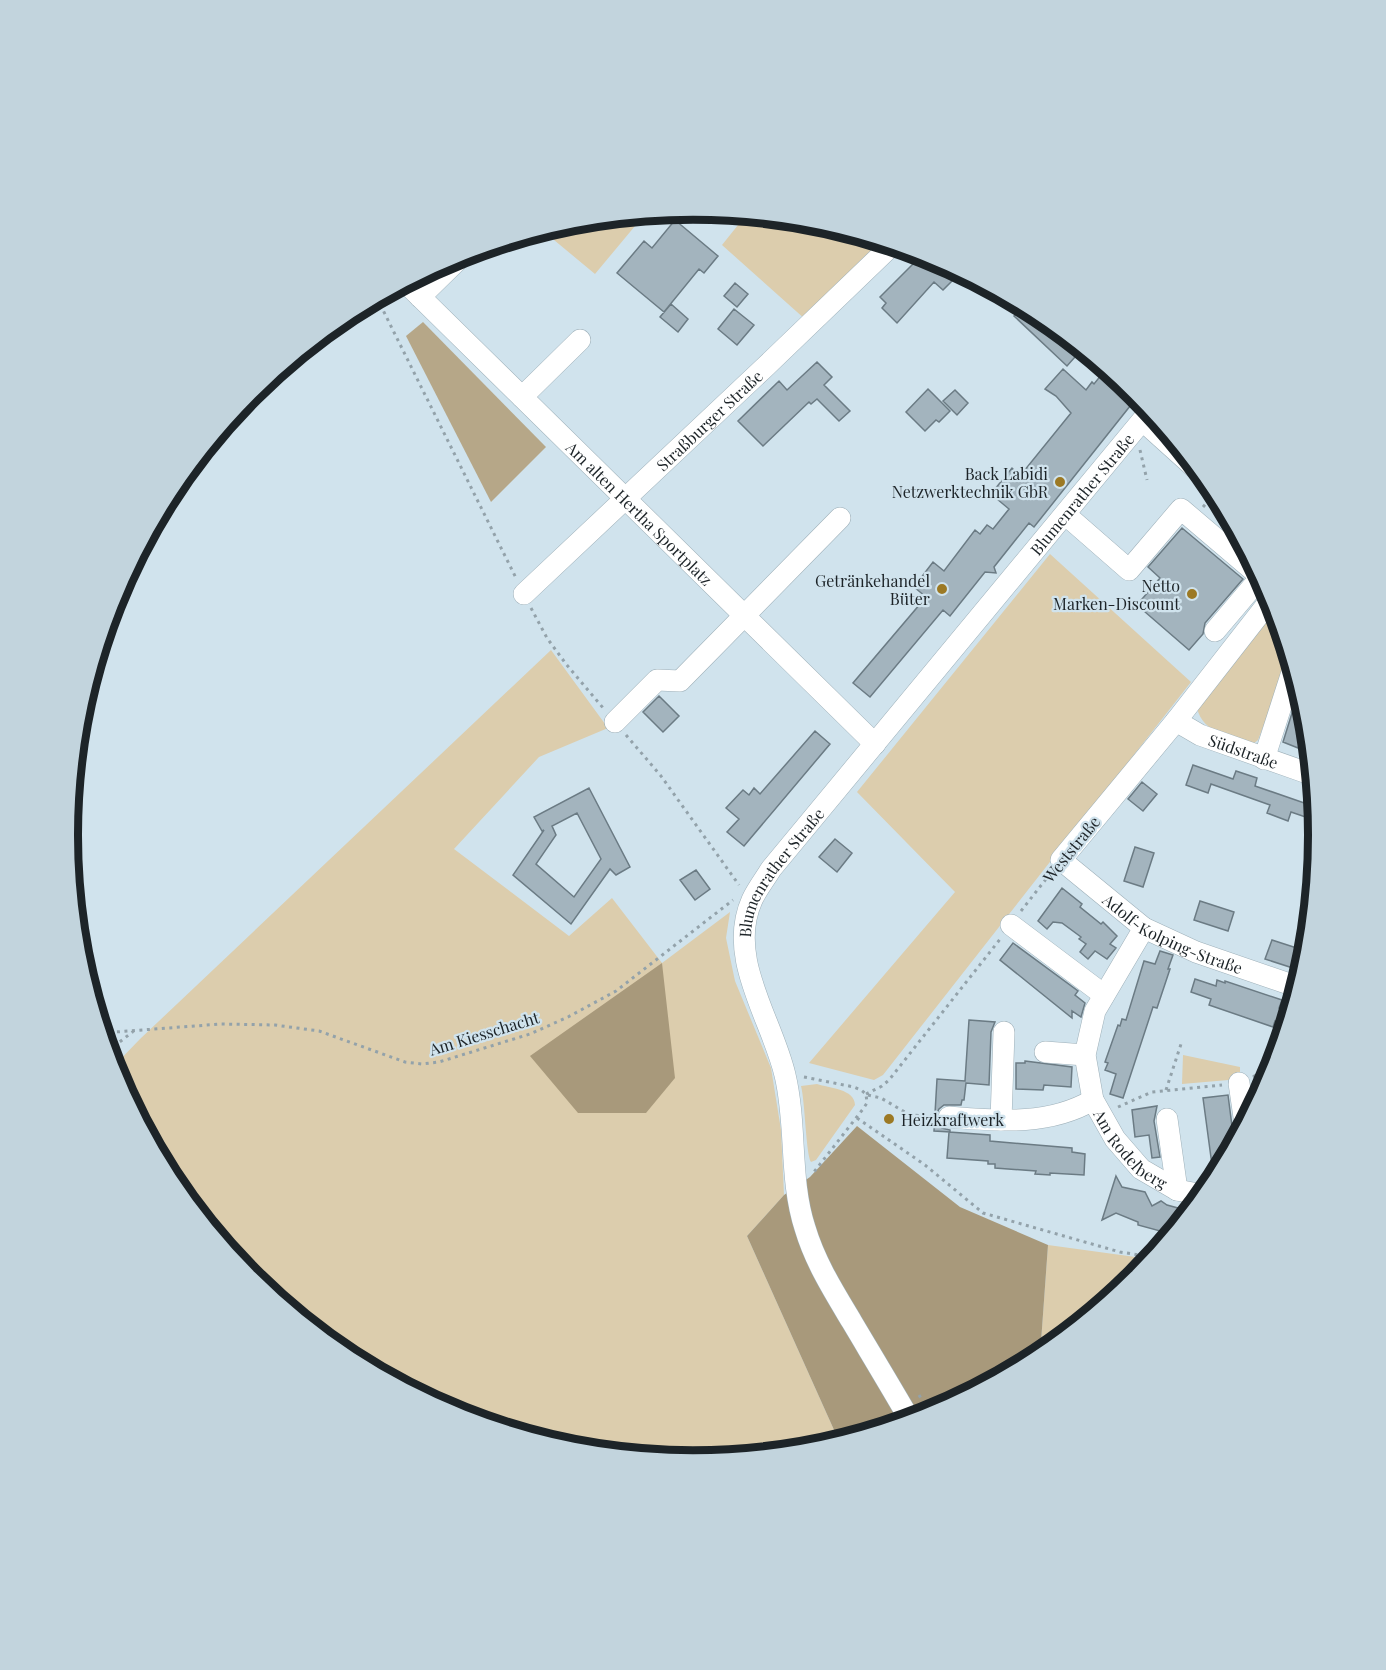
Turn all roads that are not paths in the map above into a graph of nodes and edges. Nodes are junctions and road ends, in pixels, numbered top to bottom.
1 (885, 251) edge
2 (426, 281) edge
3 (413, 290) edge
4 (580, 340) dead end
5 (522, 397) junction
6 (1142, 422) edge
7 (1166, 444) edge
8 (624, 498) junction
9 (1066, 515) junction
10 (840, 518) dead end
11 (1246, 565) edge
12 (1255, 585) edge
13 (524, 594) road end
14 (1264, 608) edge
15 (744, 615) junction
16 (1215, 631) dead end
17 (1289, 683) edge
18 (1176, 721) junction
19 (615, 722) road end
20 (875, 744) junction
21 (1264, 759) junction
22 (1305, 772) edge
23 (1061, 860) joint
24 (1011, 925) road end
25 (1144, 928) junction
26 (1289, 984) edge
27 (1104, 995) junction
28 (1005, 1032) dead end
29 (1045, 1052) dead end
30 (1085, 1055) junction
31 (1239, 1083) road end
32 (1096, 1107) junction
33 (1243, 1111) edge
34 (949, 1118) road end
35 (1167, 1119) dead end
36 (1001, 1120) junction
37 (1176, 1190) junction
38 (1192, 1193) edge
39 (905, 1412) edge

1 - 8 street, Straßburger Straße
2 - 3 street
3 - 5 street, Am alten Hertha Sportplatz
4 - 5 street
5 - 8 street, Am alten Hertha Sportplatz
6 - 7 street
6 - 9 street, Blumenrather Straße
8 - 13 street, Straßburger Straße
8 - 15 street, Am alten Hertha Sportplatz
9 - 11 street
9 - 20 street, Blumenrather Straße
10 - 15 street
12 - 16 street
14 - 18 street, Weststraße
15 - 19 street
15 - 20 street, Am alten Hertha Sportplatz
17 - 21 street
18 - 21 street, Südstraße
18 - 23 street, Weststraße
20 - 39 street, Blumenrather Straße
21 - 22 street, Südstraße
23 - 25 street, Adolf-Kolping-Straße
24 - 27 street
25 - 26 street, Adolf-Kolping-Straße
25 - 27 street, Am Rodelberg
27 - 30 street, Am Rodelberg
28 - 36 street
29 - 30 street
30 - 32 street, Am Rodelberg
31 - 33 street
32 - 36 street, Am Rodelberg
32 - 37 street, Am Rodelberg
34 - 36 street, Am Rodelberg
35 - 37 street, Am Rodelberg
37 - 38 street, Am Rodelberg

